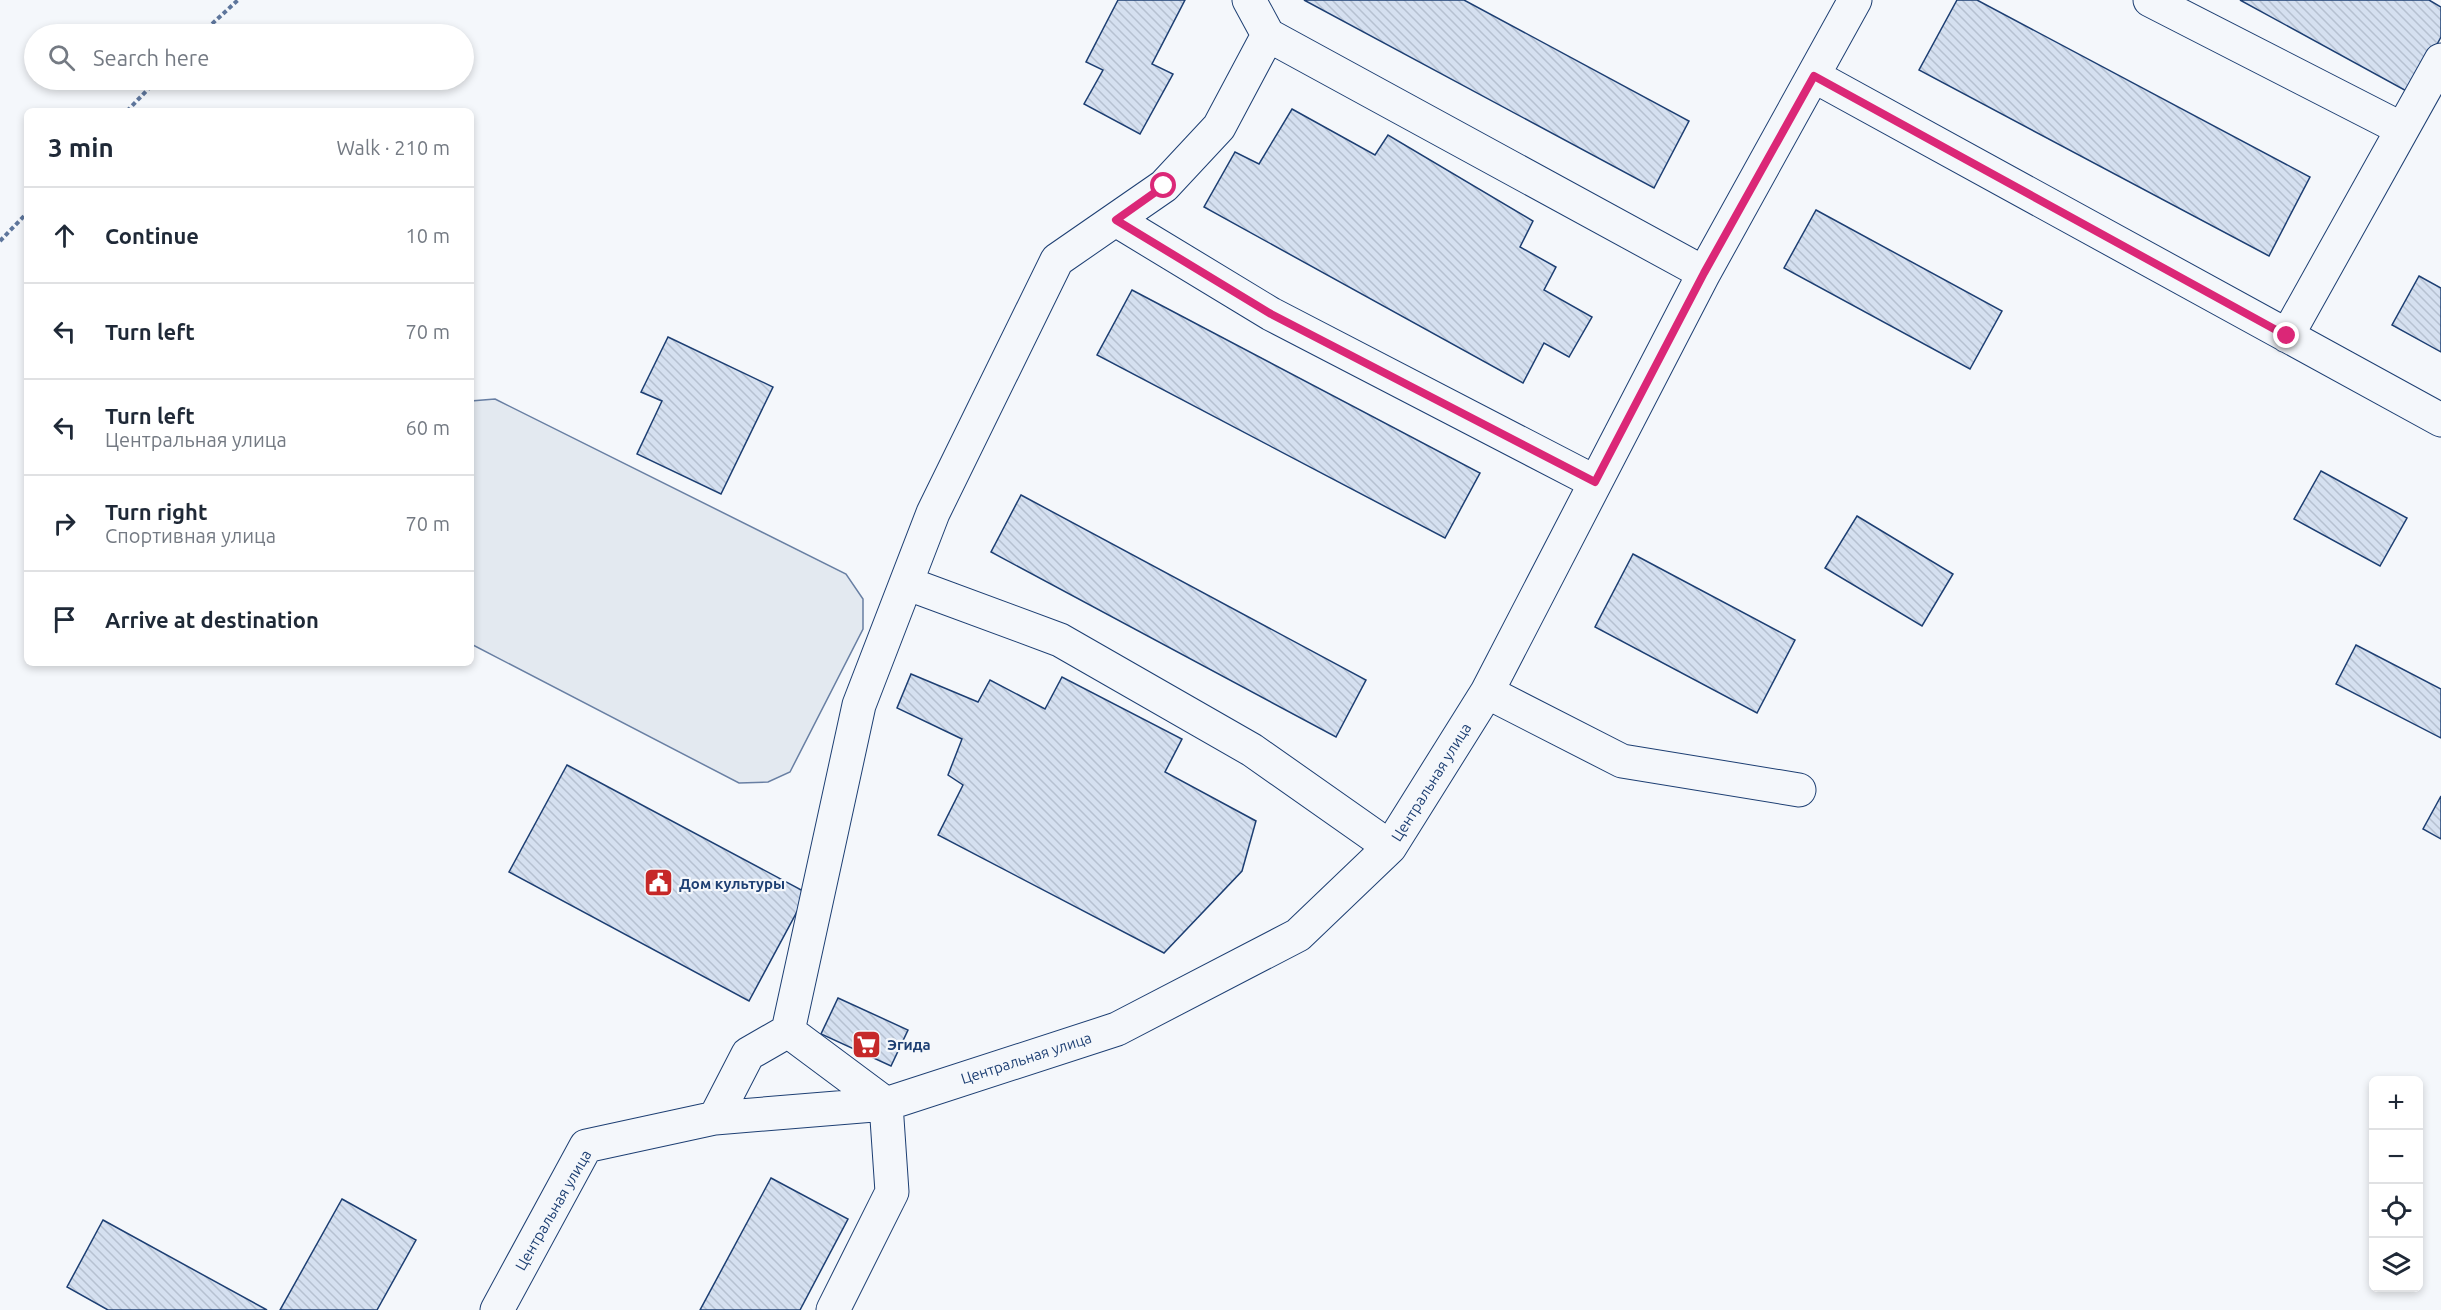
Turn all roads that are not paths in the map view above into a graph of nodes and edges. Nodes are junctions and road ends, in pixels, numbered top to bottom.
1 (1249, 0) edge
2 (1855, 0) edge
3 (2150, 0) edge
4 (1268, 36) junction
5 (2441, 60) edge
6 (1814, 76) junction
7 (2402, 129) junction
8 (1116, 220) junction
9 (1704, 273) junction
10 (2287, 336) junction
11 (2441, 420) edge
12 (1595, 482) junction
13 (906, 583) junction
14 (1487, 692) junction
15 (1799, 790) dead end
16 (1390, 847) junction
17 (788, 1031) junction
18 (886, 1104) junction
19 (715, 1118) junction
20 (497, 1310) edge
21 (833, 1310) edge

1 - 4 street
2 - 6 street, Центральная улица
3 - 7 street
4 - 8 street
4 - 9 street
5 - 7 street
6 - 9 street, Центральная улица
6 - 10 street
7 - 10 street
8 - 12 street
8 - 13 street
9 - 12 street, Центральная улица
10 - 11 street
12 - 14 street, Центральная улица
13 - 16 street
13 - 17 street
14 - 15 street
14 - 16 street, Центральная улица
16 - 18 street, Центральная улица
17 - 18 street
17 - 19 street
18 - 19 street, Центральная улица
18 - 21 street
19 - 20 street, Центральная улица

